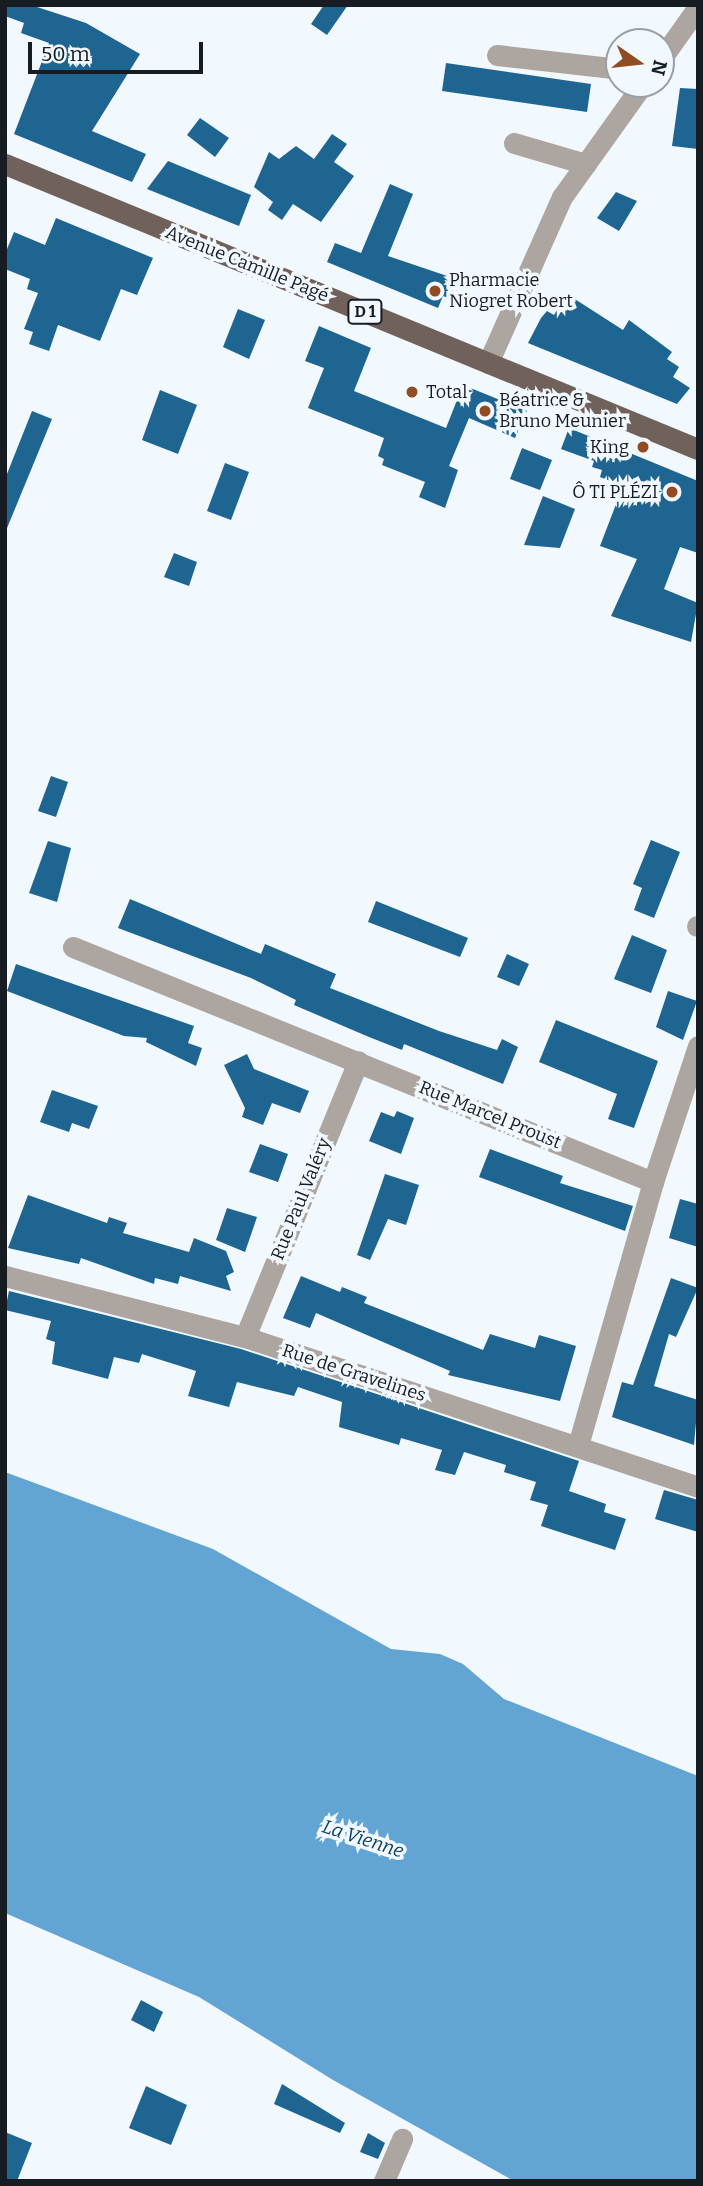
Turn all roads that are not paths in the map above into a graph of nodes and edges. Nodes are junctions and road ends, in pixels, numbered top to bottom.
1 (698, 7) edge
2 (675, 39) edge
3 (497, 55) dead end
4 (605, 67) edge
5 (633, 98) edge
6 (514, 143) dead end
7 (586, 163) junction
8 (5, 164) edge
9 (488, 363) junction
10 (698, 449) edge
11 (73, 947) dead end
12 (698, 1046) edge
13 (358, 1061) junction
14 (653, 1182) junction
15 (5, 1276) edge
16 (245, 1337) junction
17 (578, 1446) junction
18 (698, 1487) edge
19 (402, 2139) dead end
20 (384, 2181) edge

1 - 2 street
3 - 4 street
5 - 7 street
6 - 7 street
7 - 9 street
8 - 9 main road, Avenue Camille Pagé / D 1
9 - 10 main road, D 1
11 - 13 street, Rue Marcel Proust
12 - 14 street
13 - 14 street, Rue Marcel Proust
13 - 16 street, Rue Paul Valéry
14 - 17 street
15 - 16 street, Rue de Gravelines
16 - 17 street, Rue de Gravelines
17 - 18 street, Rue de Gravelines
19 - 20 street

